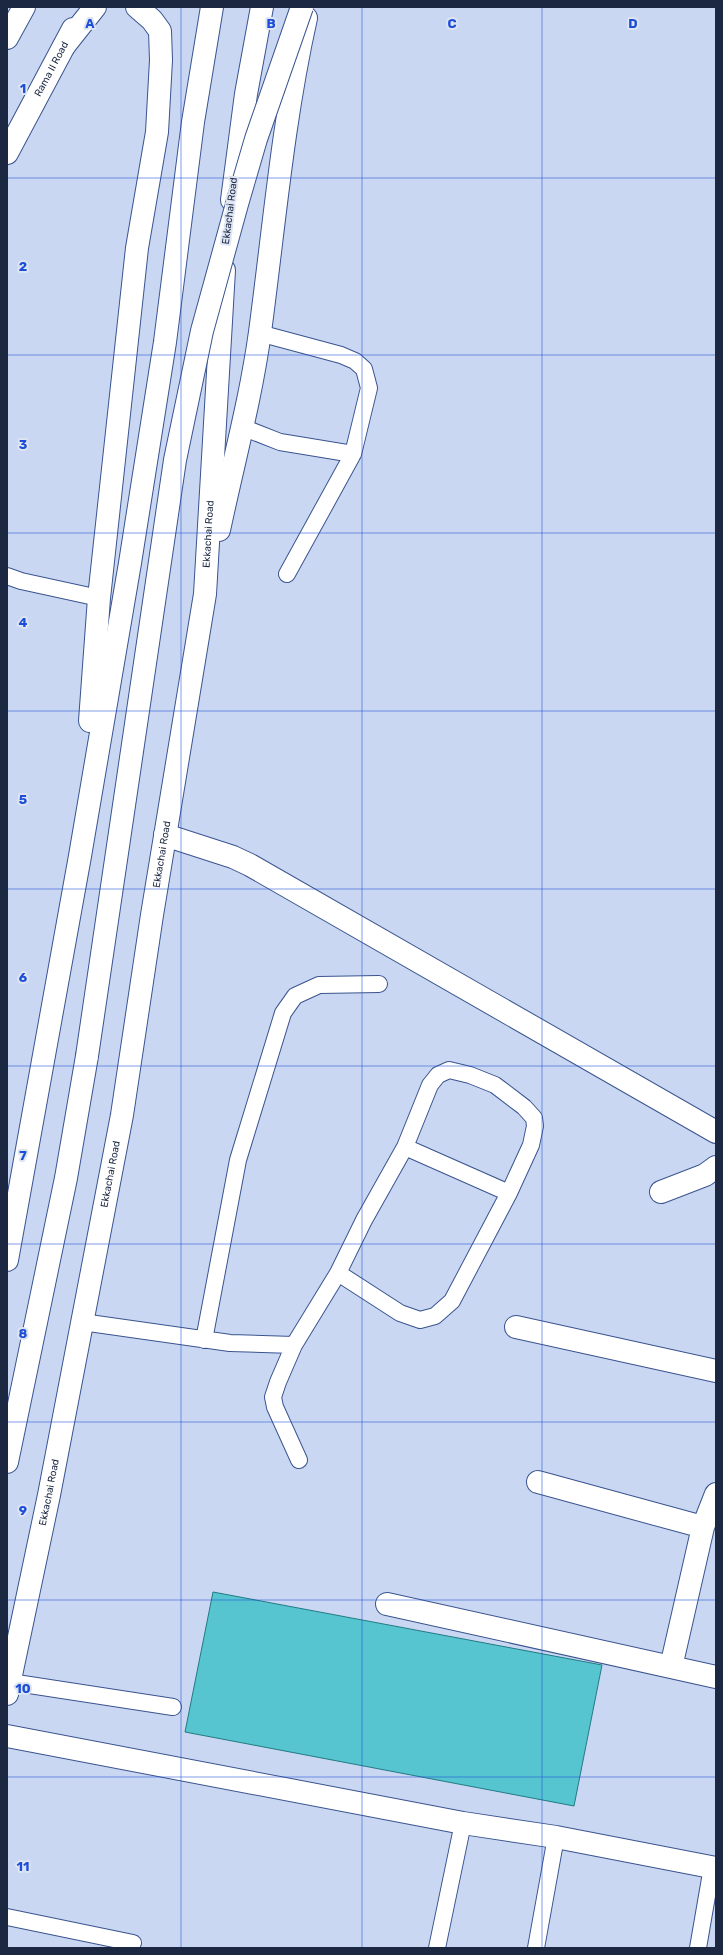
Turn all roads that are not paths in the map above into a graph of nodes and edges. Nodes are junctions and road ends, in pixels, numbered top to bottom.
1 (24, 7) edge
2 (85, 7) edge
3 (95, 7) edge
4 (137, 7) edge
5 (212, 7) edge
6 (262, 7) edge
7 (302, 7) edge
8 (309, 7) edge
9 (7, 38) edge
10 (64, 46) junction
11 (7, 152) edge
12 (259, 333) junction
13 (242, 428) junction
14 (352, 454) junction
15 (287, 574) dead end
16 (7, 576) edge
17 (205, 594) junction
18 (99, 598) junction
19 (165, 835) junction
20 (80, 856) junction
21 (379, 984) dead end
22 (716, 1132) edge
23 (405, 1147) junction
24 (716, 1167) edge
25 (661, 1192) dead end
26 (509, 1193) junction
27 (7, 1260) edge
28 (338, 1273) junction
29 (82, 1322) junction
30 (516, 1327) dead end
31 (204, 1340) junction
32 (294, 1345) junction
33 (716, 1371) edge
34 (300, 1460) dead end
35 (7, 1462) edge
36 (538, 1482) dead end
37 (716, 1494) edge
38 (703, 1527) junction
39 (387, 1604) dead end
40 (671, 1667) junction
41 (716, 1677) edge
42 (8, 1688) edge
43 (174, 1707) dead end
44 (7, 1736) edge
45 (463, 1822) junction
46 (556, 1837) junction
47 (714, 1868) edge
48 (7, 1917) edge
49 (134, 1942) dead end
50 (437, 1948) edge
51 (536, 1948) edge
52 (698, 1948) edge

1 - 9 main road
2 - 10 main road, Rama II Road
3 - 10 main road
4 - 18 main road
5 - 20 main road
6 - 17 main road, Ekkachai Road
7 - 35 main road, bridge
8 - 12 main road
10 - 11 main road, Rama II Road
12 - 13 main road
12 - 14 lane
13 - 14 lane
13 - 17 main road
14 - 15 lane
16 - 18 lane
17 - 19 main road, Ekkachai Road
18 - 20 main road
19 - 22 main road
19 - 29 main road, Ekkachai Road
20 - 27 main road
21 - 31 lane
23 - 26 lane
23 - 26 lane
23 - 28 lane
24 - 25 main road
26 - 28 lane
28 - 32 lane
29 - 31 lane
29 - 42 main road, Ekkachai Road
30 - 33 main road
31 - 32 lane
32 - 34 lane
36 - 38 main road
37 - 38 main road
38 - 40 main road
39 - 40 main road
40 - 41 main road
42 - 43 lane
44 - 45 main road
45 - 46 main road
45 - 50 lane
46 - 47 main road
46 - 51 lane
47 - 52 lane
48 - 49 lane

